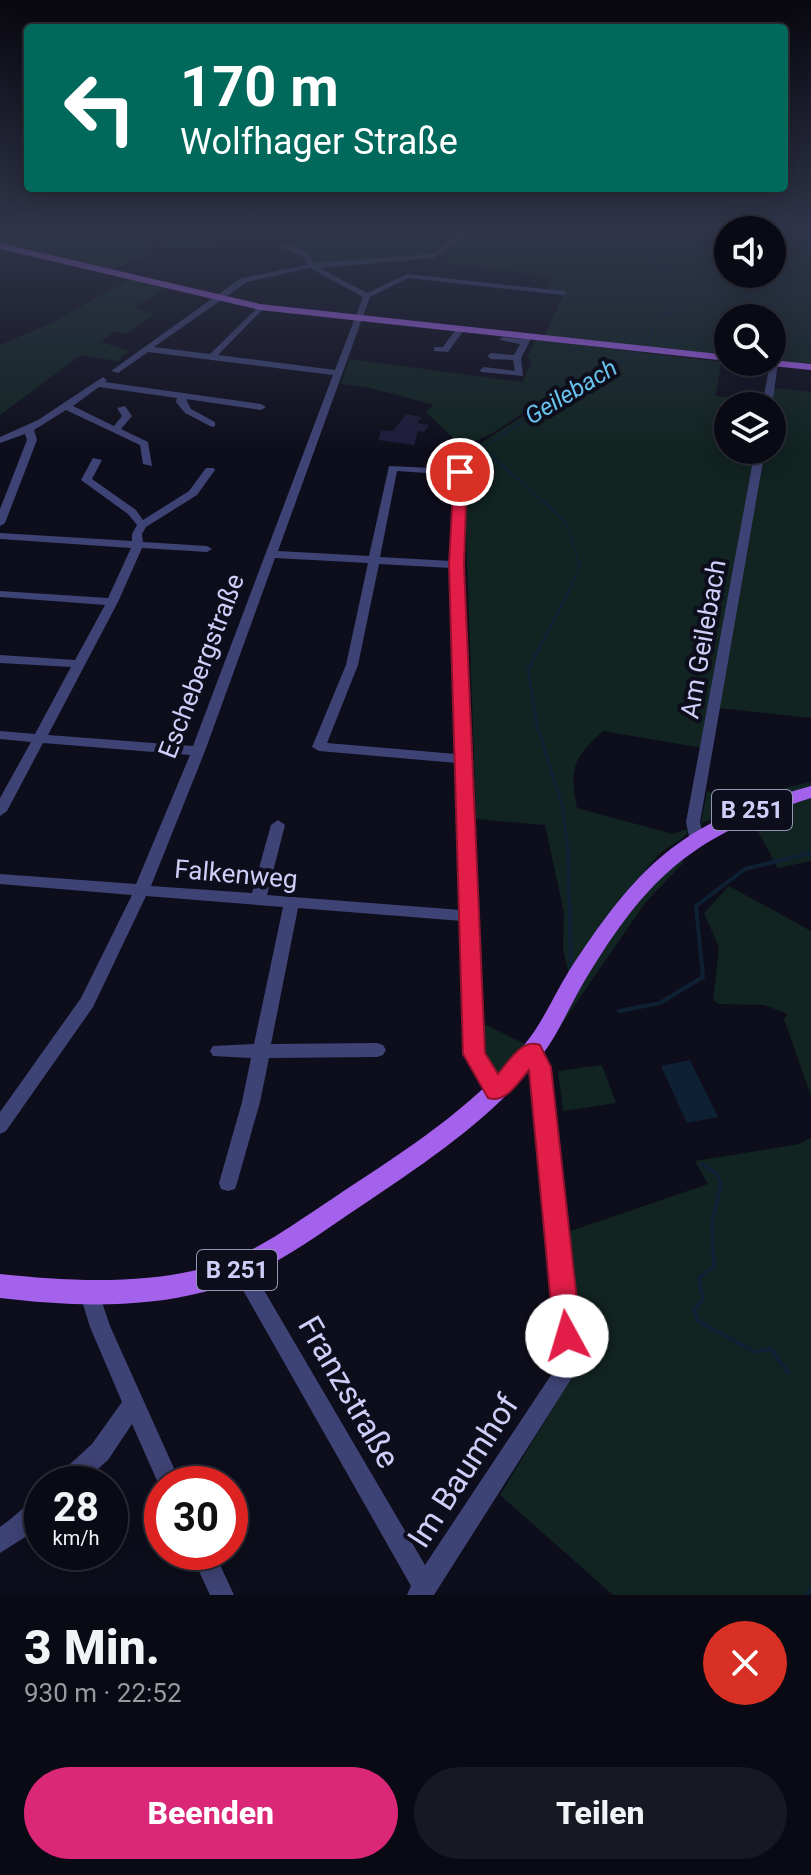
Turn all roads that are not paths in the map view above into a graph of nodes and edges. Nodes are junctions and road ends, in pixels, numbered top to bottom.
1 (205, 304) edge
2 (248, 304) edge
3 (364, 304) edge
4 (260, 307) junction
5 (359, 319) junction
6 (460, 330) junction
7 (503, 340) dead end
8 (527, 340) junction
9 (148, 349) junction
10 (437, 349) dead end
11 (491, 356) dead end
12 (714, 356) edge
13 (211, 358) junction
14 (517, 358) junction
15 (786, 365) edge
16 (811, 367) edge
17 (484, 370) dead end
18 (339, 373) junction
19 (97, 384) junction
20 (182, 396) junction
21 (67, 407) junction
22 (261, 407) dead end
23 (122, 408) dead end
24 (212, 424) dead end
25 (29, 429) junction
26 (115, 431) junction
27 (0, 440) edge
28 (461, 458) dead end
29 (97, 460) dead end
30 (148, 464) dead end
31 (757, 464) edge
32 (210, 470) dead end
33 (460, 472) junction
34 (132, 512) junction
35 (161, 512) junction
36 (0, 523) edge
37 (142, 525) junction
38 (0, 536) edge
39 (138, 544) junction
40 (207, 549) dead end
41 (271, 554) junction
42 (373, 561) junction
43 (456, 565) junction
44 (0, 594) edge
45 (112, 602) junction
46 (0, 659) edge
47 (76, 664) junction
48 (0, 735) edge
49 (39, 738) junction
50 (198, 751) junction
51 (462, 759) junction
52 (811, 792) edge
53 (0, 811) edge
54 (278, 825) dead end
55 (696, 836) junction
56 (0, 879) edge
57 (142, 889) junction
58 (258, 899) junction
59 (291, 903) junction
60 (468, 916) junction
61 (377, 1050) dead end
62 (219, 1051) dead end
63 (533, 1051) junction
64 (261, 1052) junction
65 (496, 1091) junction
66 (0, 1126) edge
67 (228, 1183) dead end
68 (241, 1269) junction
69 (0, 1286) edge
70 (89, 1291) junction
71 (133, 1405) junction
72 (85, 1466) edge
73 (162, 1466) edge
74 (24, 1525) edge
75 (0, 1541) edge
76 (210, 1570) edge
77 (422, 1592) edge
78 (222, 1595) edge

1 - 9 street
2 - 4 main road
3 - 5 street, Eschebergstraße
4 - 5 main road
4 - 13 street
5 - 6 main road
5 - 18 street, Eschebergstraße
6 - 8 main road
6 - 10 street
7 - 8 street
8 - 12 main road
8 - 14 street
9 - 13 street
9 - 19 street
11 - 14 street
13 - 18 street
14 - 17 street
15 - 16 main road
18 - 41 street, Eschebergstraße
19 - 20 street
19 - 21 street
20 - 22 street
20 - 24 street
21 - 25 street
21 - 26 street
23 - 26 street
25 - 27 street
25 - 36 street
26 - 30 street
28 - 33 street
29 - 34 street
31 - 55 street, Am Geilebach
32 - 35 street
33 - 42 street
33 - 43 street
34 - 35 street
34 - 37 street
35 - 37 street
37 - 39 street
38 - 39 street
39 - 40 street
39 - 45 street
41 - 42 street
41 - 50 street, Eschebergstraße
42 - 43 street
42 - 51 street
43 - 51 street
44 - 45 street
45 - 47 street
46 - 47 street
47 - 49 street
48 - 49 street
49 - 50 street
49 - 53 street
50 - 57 street, Eschebergstraße
51 - 60 street
52 - 55 main road, B 251
54 - 58 street
55 - 63 main road, B 251
56 - 57 street, Falkenweg
57 - 58 street, Falkenweg
57 - 66 street, Eschebergstraße
58 - 59 street, Falkenweg
59 - 60 street, Falkenweg
59 - 64 street
60 - 65 street
61 - 64 street
62 - 64 street
63 - 65 main road, B 251
63 - 77 street, Im Baumhof
64 - 67 street
65 - 68 main road, B 251
68 - 70 main road, B 251
68 - 77 street, Franzstraße
69 - 70 main road, B 251
70 - 71 street
71 - 72 street
71 - 73 street
74 - 75 street
76 - 78 street

